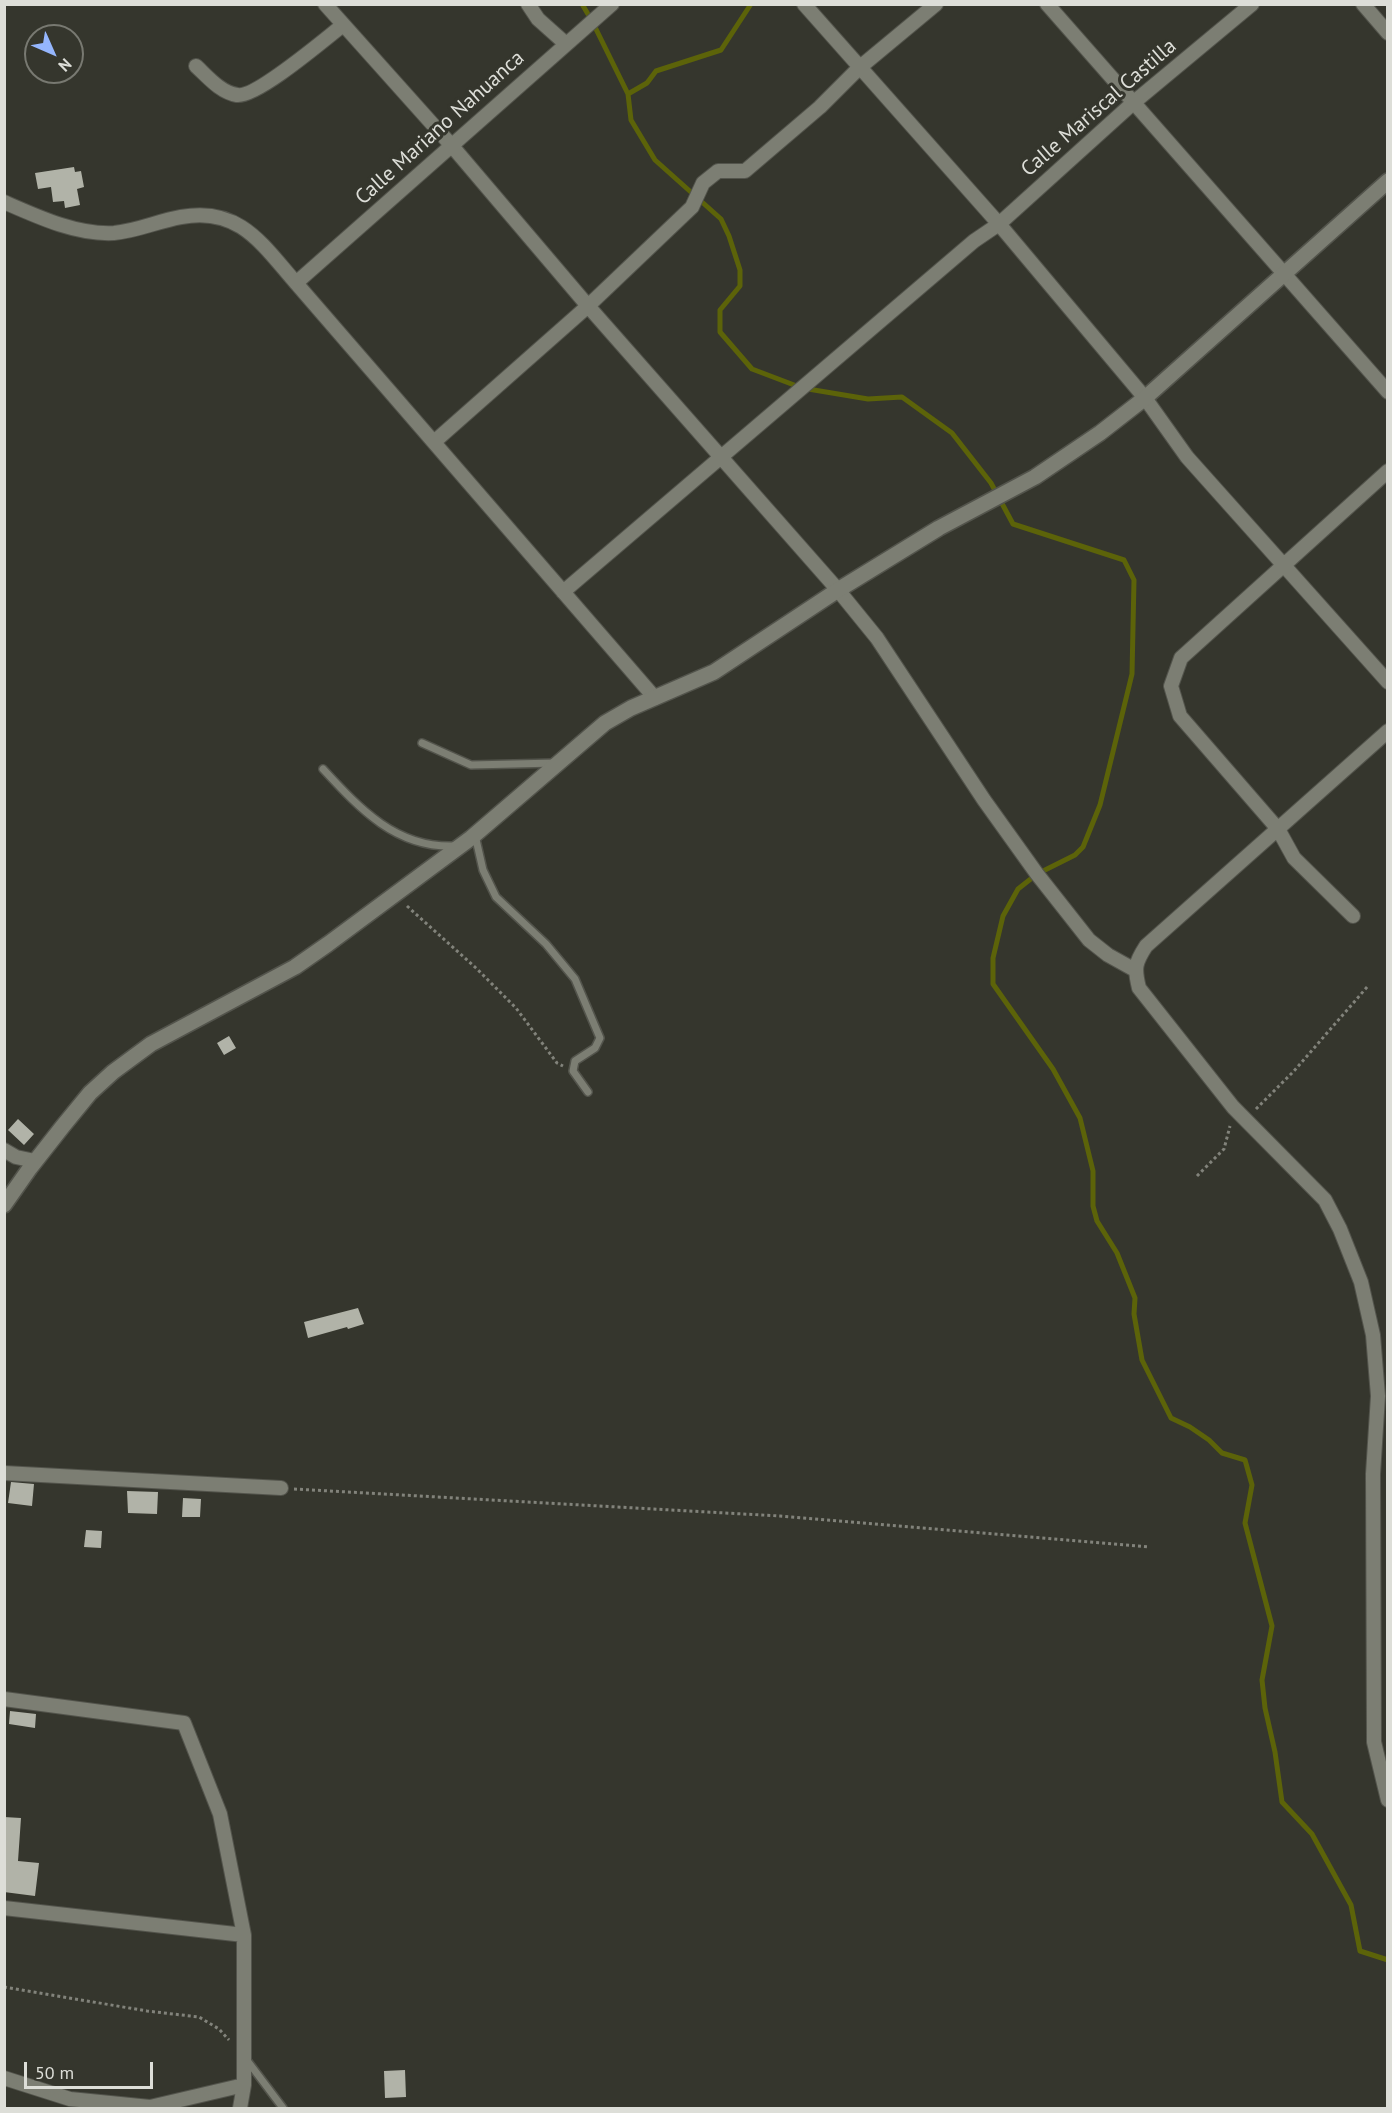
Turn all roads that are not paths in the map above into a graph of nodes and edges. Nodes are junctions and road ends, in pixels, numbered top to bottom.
1 (325, 4) edge
2 (528, 4) edge
3 (612, 4) edge
4 (804, 4) edge
5 (936, 4) edge
6 (1047, 4) edge
7 (1252, 4) edge
8 (1363, 4) edge
9 (343, 25) junction
10 (1388, 33) edge
11 (566, 44) junction
12 (196, 66) dead end
13 (859, 68) junction
14 (1133, 103) junction
15 (452, 146) junction
16 (1388, 181) edge
17 (4, 202) edge
18 (999, 224) junction
19 (1282, 273) junction
20 (296, 283) junction
21 (588, 306) junction
22 (1388, 392) edge
23 (1145, 398) junction
24 (434, 442) junction
25 (722, 456) junction
26 (1388, 471) edge
27 (1284, 565) junction
28 (838, 590) junction
29 (562, 592) junction
30 (1388, 682) edge
31 (655, 698) junction
32 (1388, 731) edge
33 (422, 743) dead end
34 (559, 762) junction
35 (323, 769) dead end
36 (1278, 829) junction
37 (475, 835) junction
38 (460, 846) junction
39 (1353, 916) dead end
40 (1135, 970) junction
41 (588, 1092) dead end
42 (4, 1150) edge
43 (35, 1161) junction
44 (4, 1205) edge
45 (4, 1473) edge
46 (281, 1488) road end
47 (4, 1699) edge
48 (1388, 1800) edge
49 (4, 1908) edge
50 (244, 1935) junction
51 (244, 2056) junction
52 (4, 2078) edge
53 (244, 2085) junction
54 (81, 2104) edge
55 (240, 2109) edge
56 (283, 2109) edge

1 - 9 street
2 - 11 street
3 - 11 street, Calle Mariano Nahuanca
4 - 13 street
5 - 13 street
6 - 14 street
7 - 14 street, Calle Mariscal Castilla
8 - 10 street
9 - 12 street
9 - 15 street
11 - 15 street, Calle Mariano Nahuanca
13 - 18 street
13 - 21 street
14 - 18 street, Calle Mariscal Castilla
14 - 19 street
15 - 20 street, Calle Mariano Nahuanca
15 - 21 street
16 - 19 street
17 - 20 street
18 - 23 street
18 - 25 street, Calle Mariscal Castilla
19 - 22 street
19 - 23 street
20 - 24 street
21 - 24 street
21 - 25 street
23 - 27 street
23 - 28 street
24 - 29 street
25 - 28 street
25 - 29 street, Calle Mariscal Castilla
26 - 27 street
27 - 30 street
27 - 36 street
28 - 31 street
28 - 40 street
29 - 31 street
31 - 34 street
32 - 36 street
33 - 34 lane
34 - 37 street
35 - 38 lane
36 - 39 street
36 - 40 street
37 - 38 street
37 - 41 lane
38 - 43 street
40 - 48 street
42 - 43 street
43 - 44 street
45 - 46 street
47 - 50 street
49 - 50 street
50 - 51 street
51 - 53 street
51 - 56 lane
52 - 54 street
53 - 54 street
53 - 55 street

